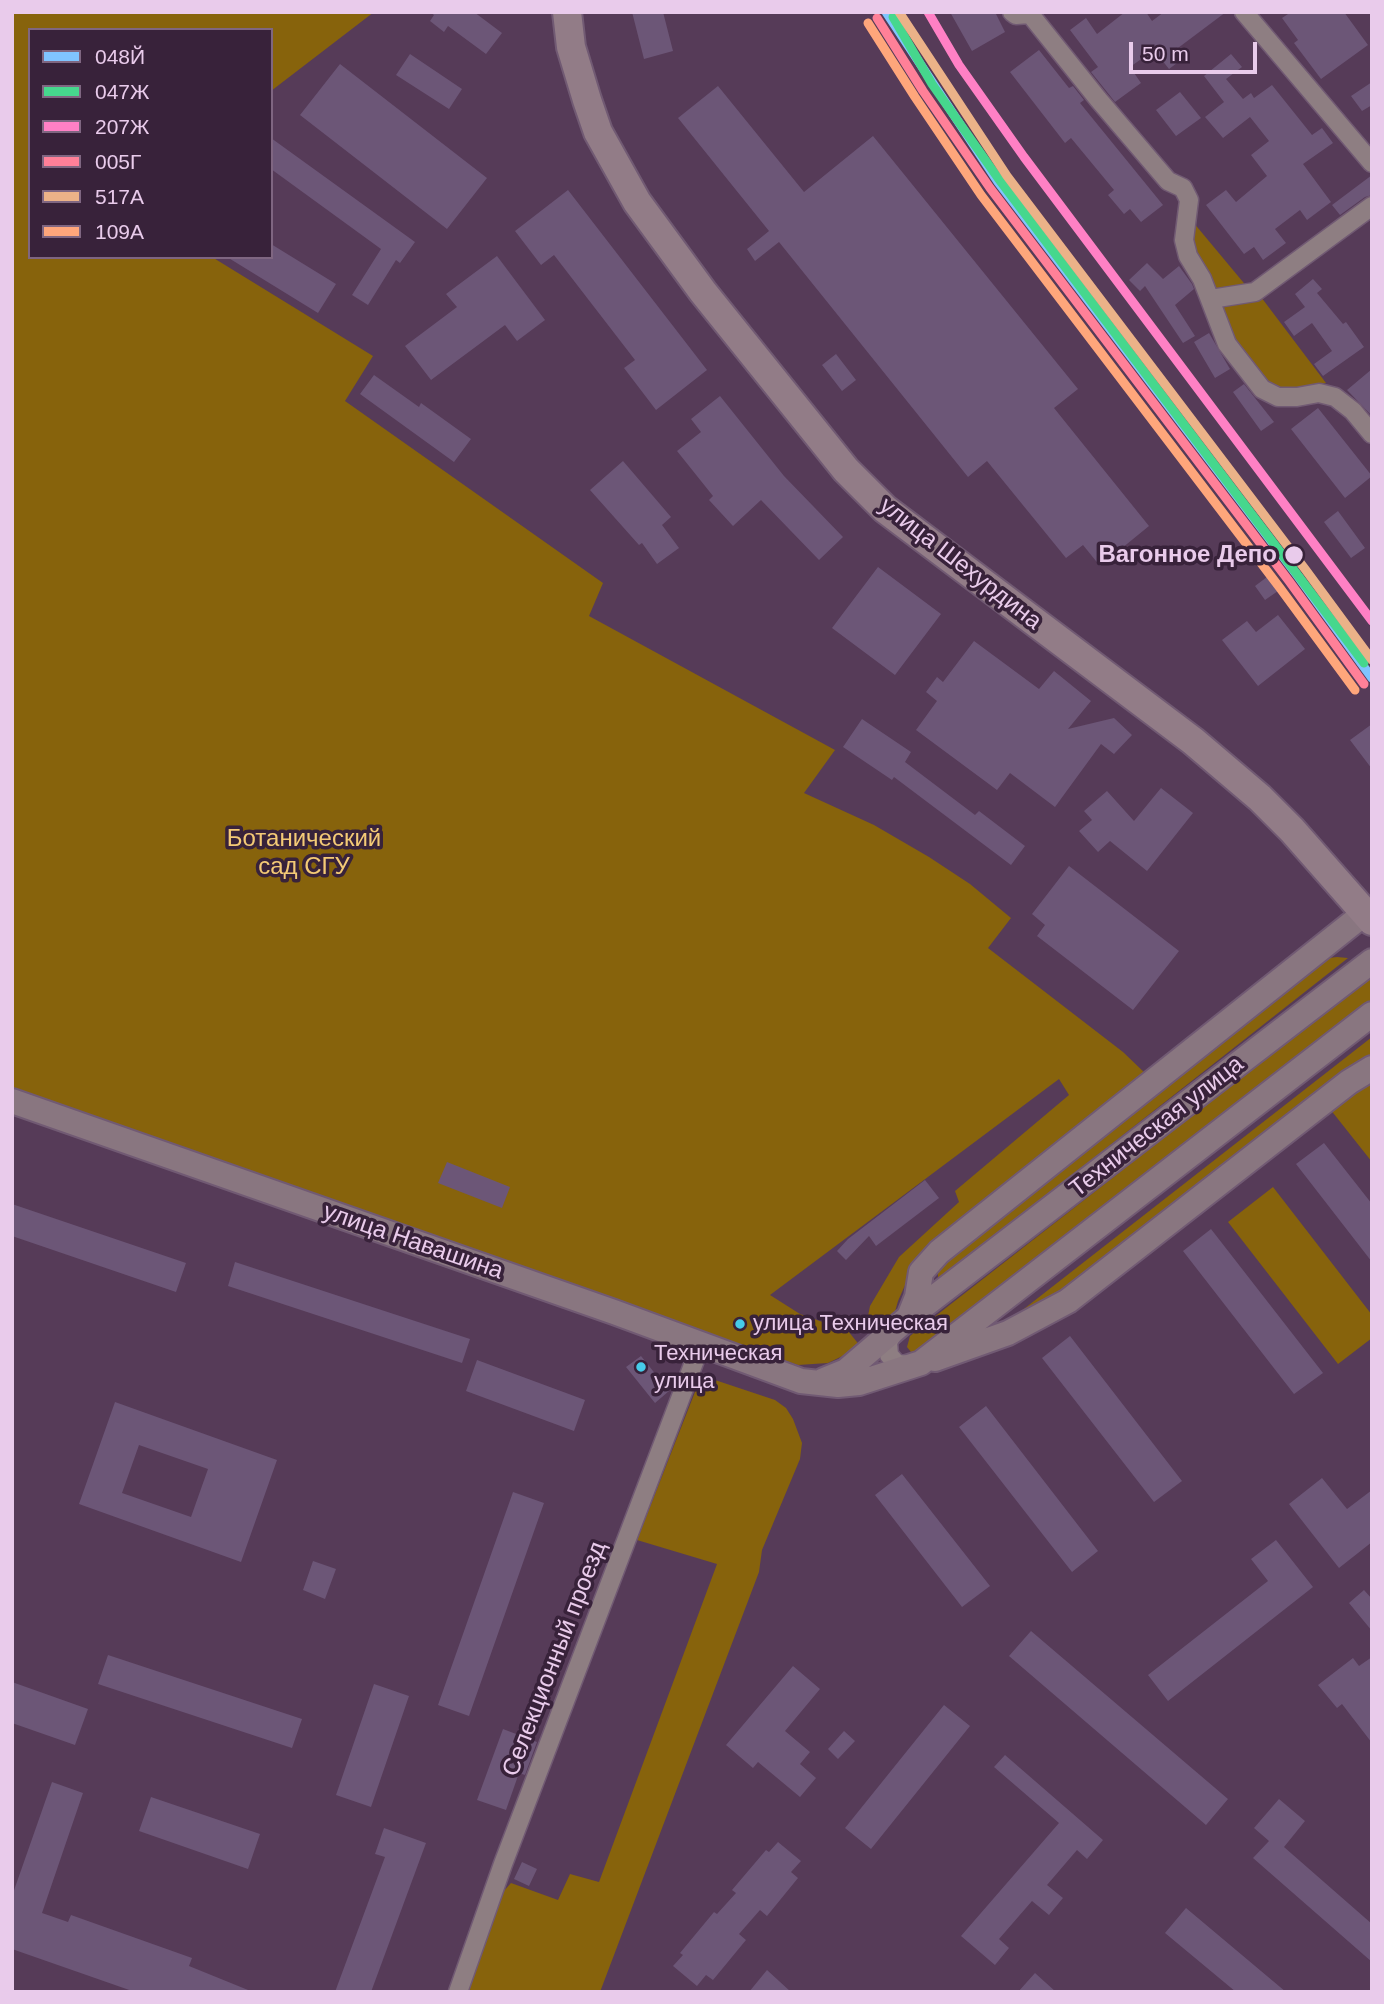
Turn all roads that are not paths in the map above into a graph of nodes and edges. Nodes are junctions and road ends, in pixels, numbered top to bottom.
1 (567, 12) edge
2 (1012, 12) edge
3 (1244, 12) edge
4 (1032, 13) edge
5 (1372, 163) edge
6 (1372, 206) edge
7 (1211, 299) junction
8 (1372, 434) edge
9 (1368, 917) edge
10 (1372, 961) edge
11 (1372, 1014) edge
12 (1372, 1068) edge
13 (12, 1101) edge
14 (902, 1323) junction
15 (701, 1344) junction
16 (917, 1364) junction
17 (814, 1384) junction
18 (458, 1992) edge

1 - 9 main road, улица Шехурдина
2 - 4 street
3 - 5 street
4 - 7 street
6 - 7 street
7 - 8 street
9 - 14 main road
10 - 14 main road, Техническая улица
11 - 16 main road, Техническая улица
12 - 16 main road
13 - 15 main road, улица Навашина
14 - 16 street
14 - 17 main road, Техническая улица
15 - 17 main road, улица Навашина
15 - 18 street, Селекционный проезд
16 - 17 main road, Техническая улица

